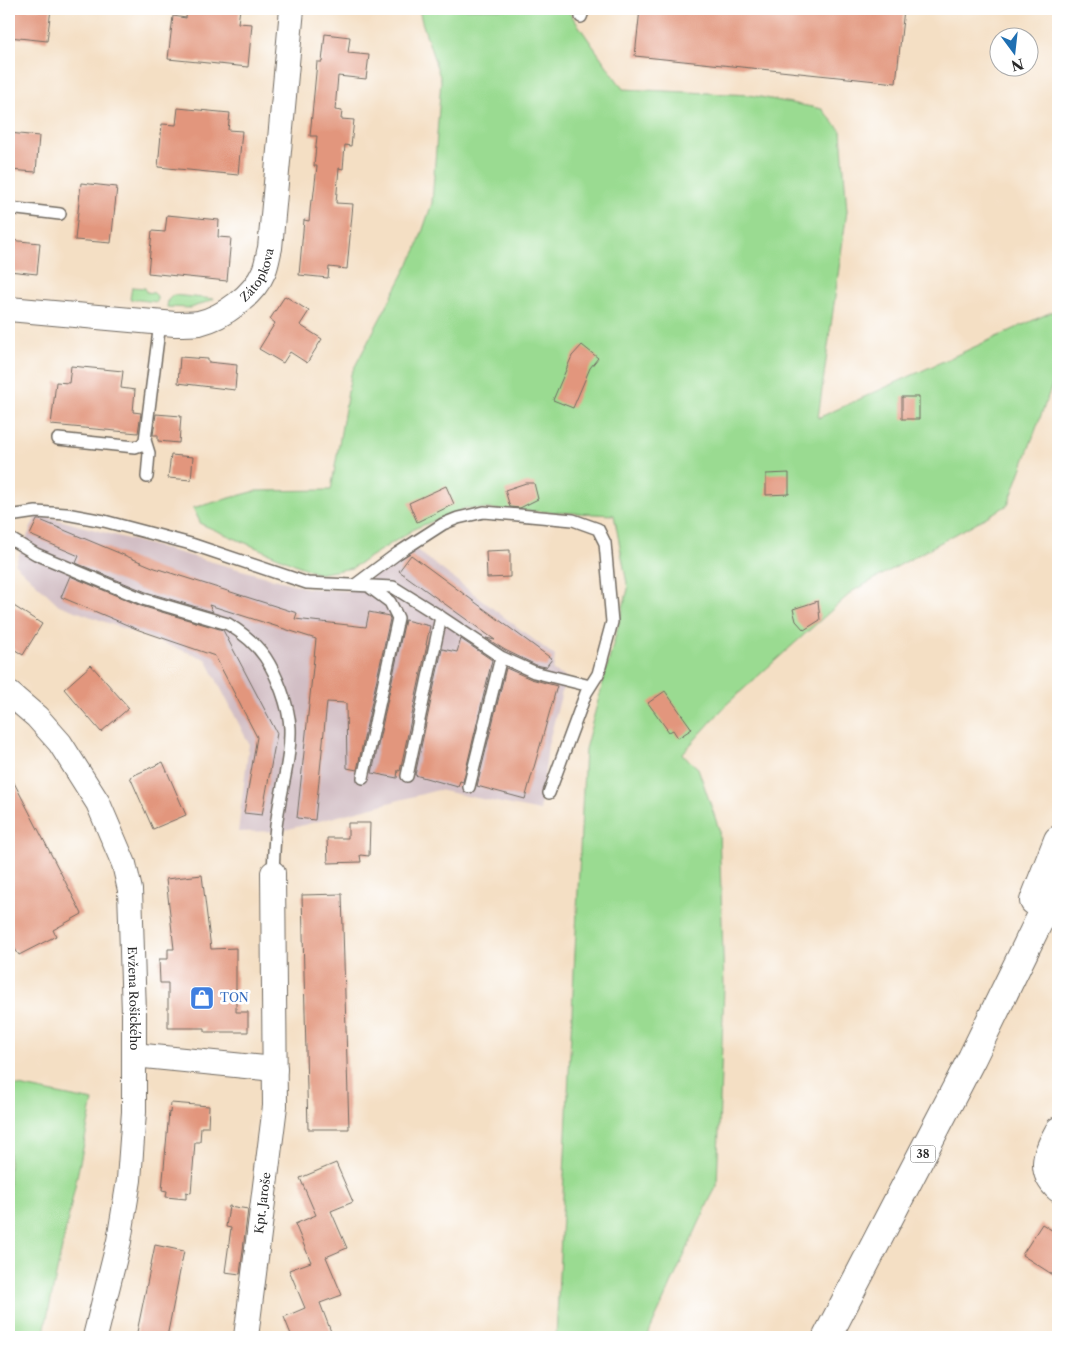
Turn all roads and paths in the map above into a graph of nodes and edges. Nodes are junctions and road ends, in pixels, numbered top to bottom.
1 (292, 9) edge
2 (9, 208) edge
3 (60, 214) dead end
4 (9, 309) edge
5 (160, 323) junction
6 (58, 440) dead end
7 (145, 440) junction
8 (148, 477) dead end
9 (9, 516) edge
10 (9, 538) edge
11 (361, 585) junction
12 (441, 617) junction
13 (501, 657) junction
14 (590, 686) junction
15 (9, 693) edge
16 (407, 776) dead end
17 (363, 778) dead end
18 (469, 787) dead end
19 (549, 794) dead end
20 (1058, 840) edge
21 (273, 873) joint
22 (1058, 882) edge
23 (134, 1055) junction
24 (972, 1058) junction
25 (275, 1069) junction
26 (1058, 1129) edge
27 (1058, 1190) edge
28 (95, 1337) edge
29 (246, 1337) edge
30 (827, 1337) edge

1 - 5 street, Zátopkova
2 - 3 lane
4 - 5 street, Zátopkova
5 - 7 lane
6 - 7 lane
7 - 8 lane
9 - 11 lane
10 - 21 lane
11 - 12 lane
11 - 14 lane
11 - 17 lane
12 - 13 lane
12 - 16 lane
13 - 14 lane
13 - 18 lane
14 - 19 lane
15 - 23 street, Evžena Rošického
20 - 24 main road
21 - 25 street, Kpt. Jaroše
22 - 24 main road, 38
23 - 25 street
23 - 28 street, Evžena Rošického
24 - 30 main road, 38
25 - 29 street, Kpt. Jaroše
26 - 27 street

